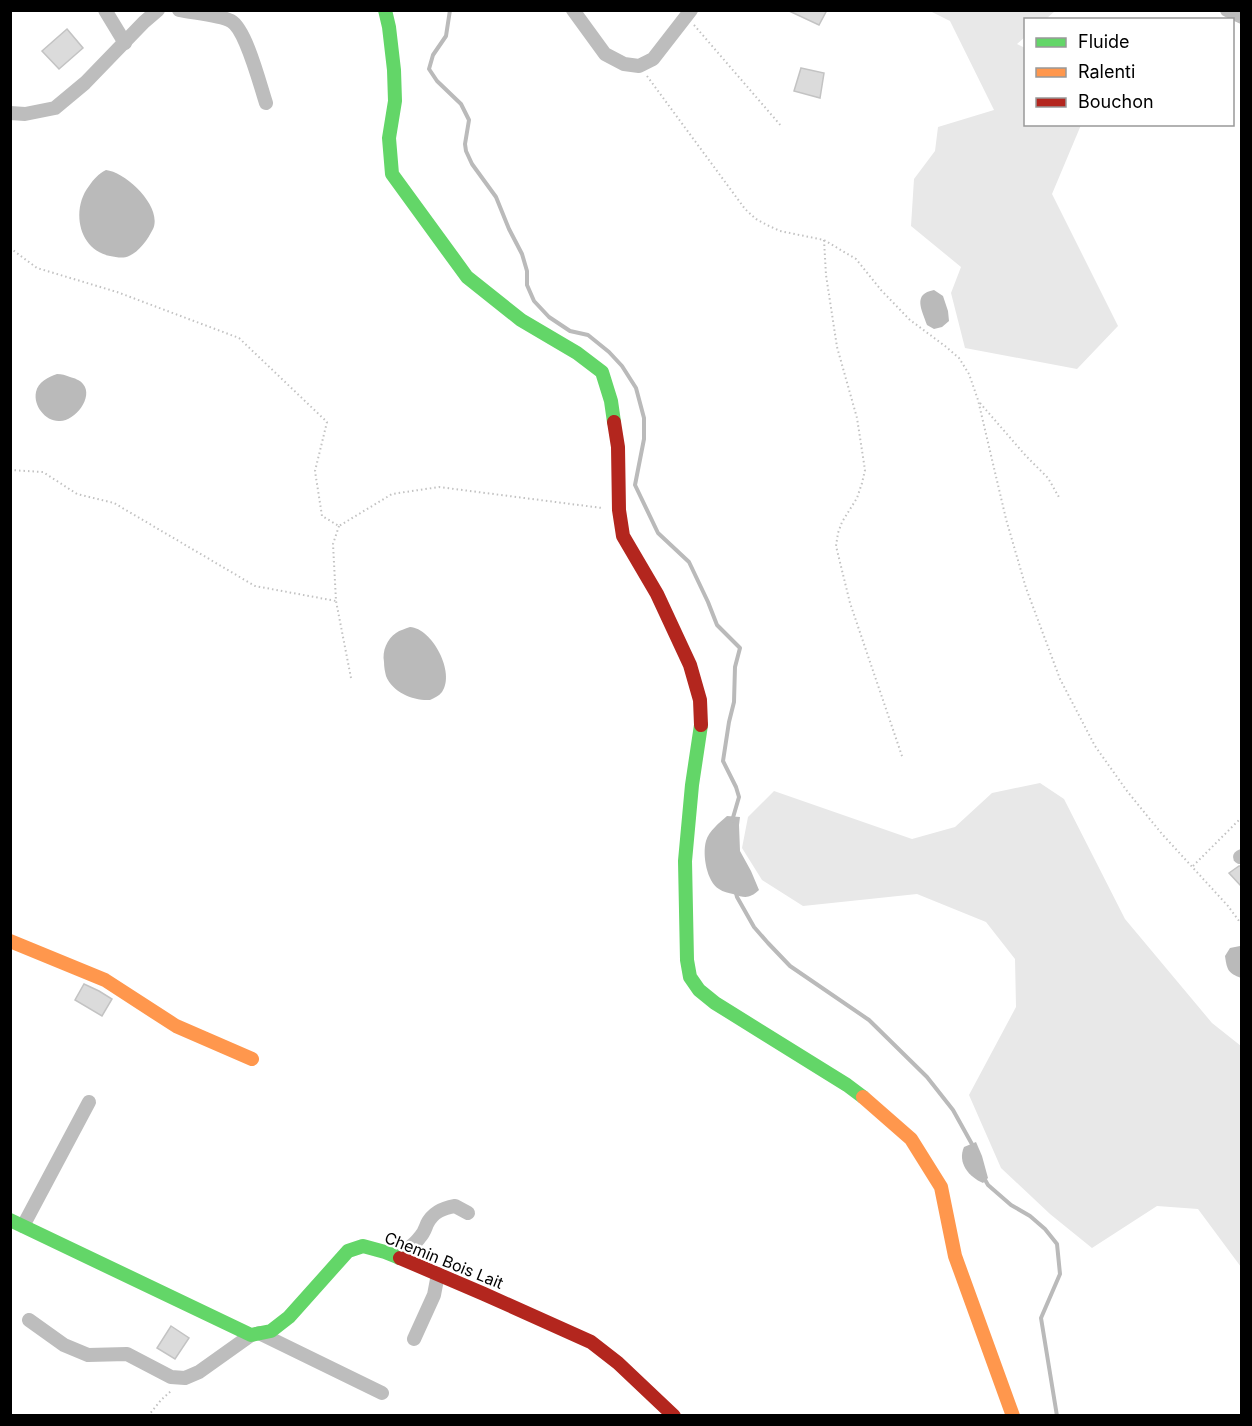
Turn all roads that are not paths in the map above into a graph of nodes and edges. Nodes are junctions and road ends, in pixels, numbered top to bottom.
1 (105, 10) edge
2 (158, 10) edge
3 (179, 10) edge
4 (385, 10) edge
5 (573, 10) edge
6 (1227, 10) edge
7 (689, 14) edge
8 (1242, 17) edge
9 (125, 43) junction
10 (266, 103) dead end
11 (10, 113) edge
12 (10, 941) edge
13 (252, 1059) dead end
14 (89, 1102) dead end
15 (468, 1213) dead end
16 (17, 1223) edge
17 (399, 1258) junction
18 (438, 1274) junction
19 (29, 1320) dead end
20 (255, 1334) junction
21 (414, 1339) dead end
22 (382, 1393) dead end
23 (674, 1416) edge
24 (1013, 1416) edge

1 - 9 street
2 - 9 street
3 - 10 street
4 - 24 street
5 - 7 street
6 - 8 street
9 - 11 street
12 - 13 street
14 - 16 street
15 - 17 street
16 - 20 street
17 - 18 street, Chemin Bois Lait
17 - 20 street, Chemin Bois Lait
18 - 21 street
18 - 23 street, Chemin Bois Lait
19 - 20 street
20 - 22 street

